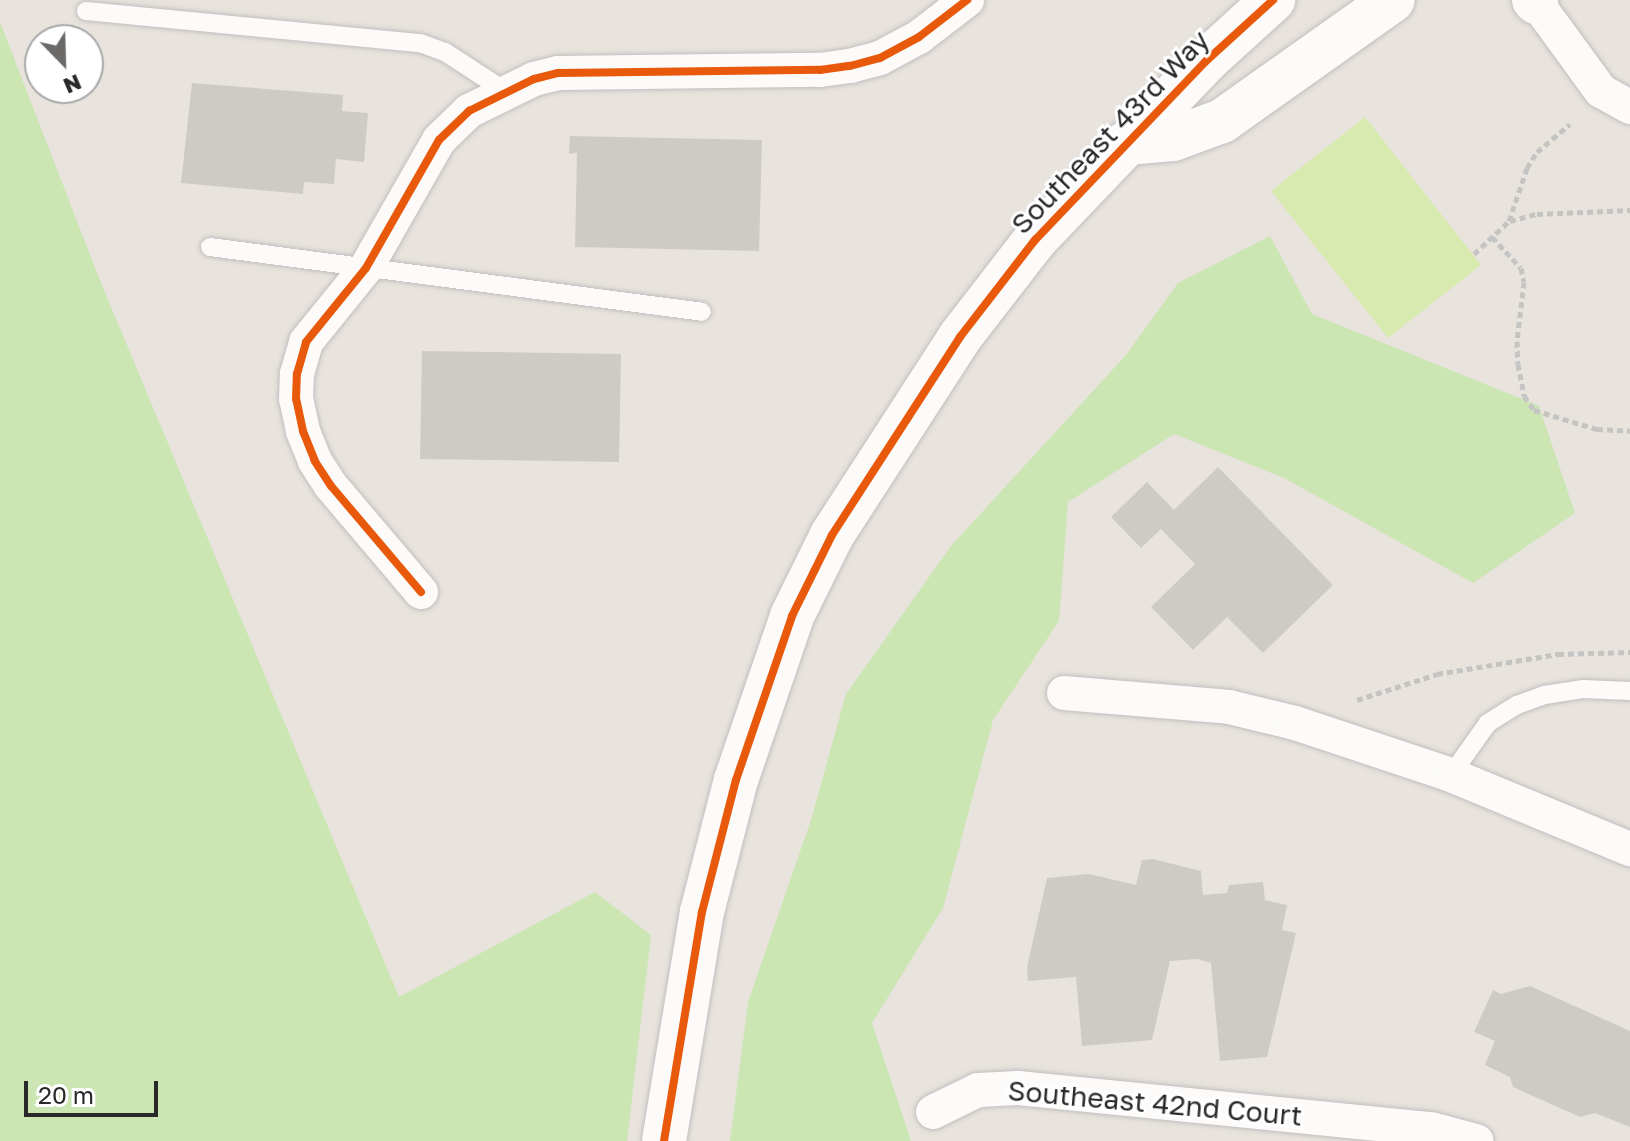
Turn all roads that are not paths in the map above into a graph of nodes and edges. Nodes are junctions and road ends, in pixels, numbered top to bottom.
1 (967, 0) edge
2 (1273, 0) edge
3 (1393, 0) edge
4 (1537, 1) edge
5 (86, 11) dead end
6 (505, 91) junction
7 (1630, 107) edge
8 (1126, 143) junction
9 (210, 247) dead end
10 (366, 268) junction
11 (702, 312) dead end
12 (421, 592) dead end
13 (1630, 691) edge
14 (1064, 693) dead end
15 (1451, 775) junction
16 (1630, 849) edge
17 (933, 1112) dead end
18 (664, 1141) edge
19 (1476, 1141) edge

1 - 6 street
2 - 8 main road, Southeast 43rd Way
3 - 8 main road
4 - 7 street
5 - 6 lane
6 - 10 street
8 - 18 main road, Southeast 43rd Way
9 - 10 lane
10 - 11 lane
10 - 12 street
13 - 15 lane
14 - 15 street
15 - 16 street
17 - 19 street, Southeast 42nd Court

